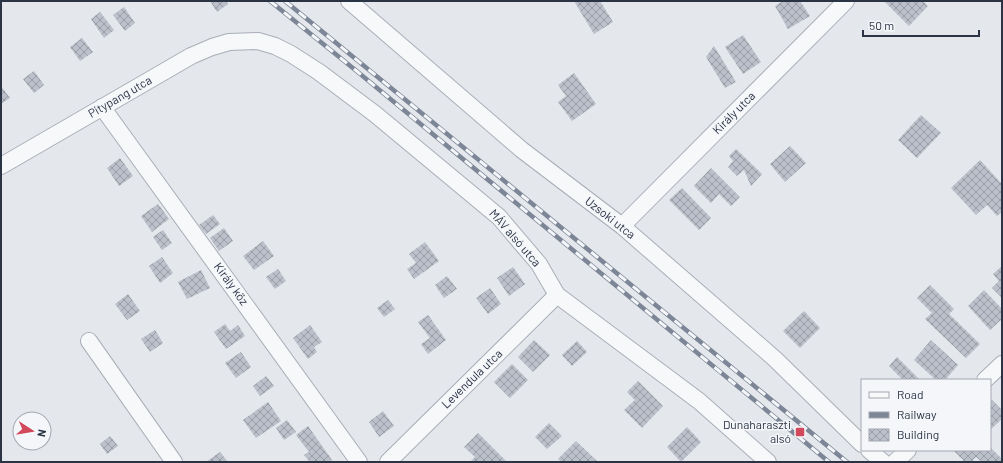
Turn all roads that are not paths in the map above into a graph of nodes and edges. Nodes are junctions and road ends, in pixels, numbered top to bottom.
1 (349, 1) edge
2 (846, 1) edge
3 (244, 41) joint
4 (102, 107) junction
5 (1, 166) edge
6 (622, 226) junction
7 (557, 295) junction
8 (89, 342) dead end
9 (1002, 364) edge
10 (986, 379) edge
11 (861, 443) edge
12 (870, 451) edge
13 (907, 451) edge
14 (174, 462) edge
15 (359, 462) edge
16 (388, 462) edge
17 (768, 462) edge
18 (883, 462) edge
19 (895, 462) edge

1 - 6 street, Uzsoki utca
2 - 6 street, Király utca
3 - 4 street, Pitypang utca
3 - 7 street, MÁV alsó utca
4 - 5 street, Pitypang utca
4 - 15 street, Király köz
6 - 11 street, Uzsoki utca
7 - 16 street, Levendula utca
7 - 17 street, MÁV alsó utca
8 - 14 street
9 - 10 street
12 - 18 street
13 - 19 street

